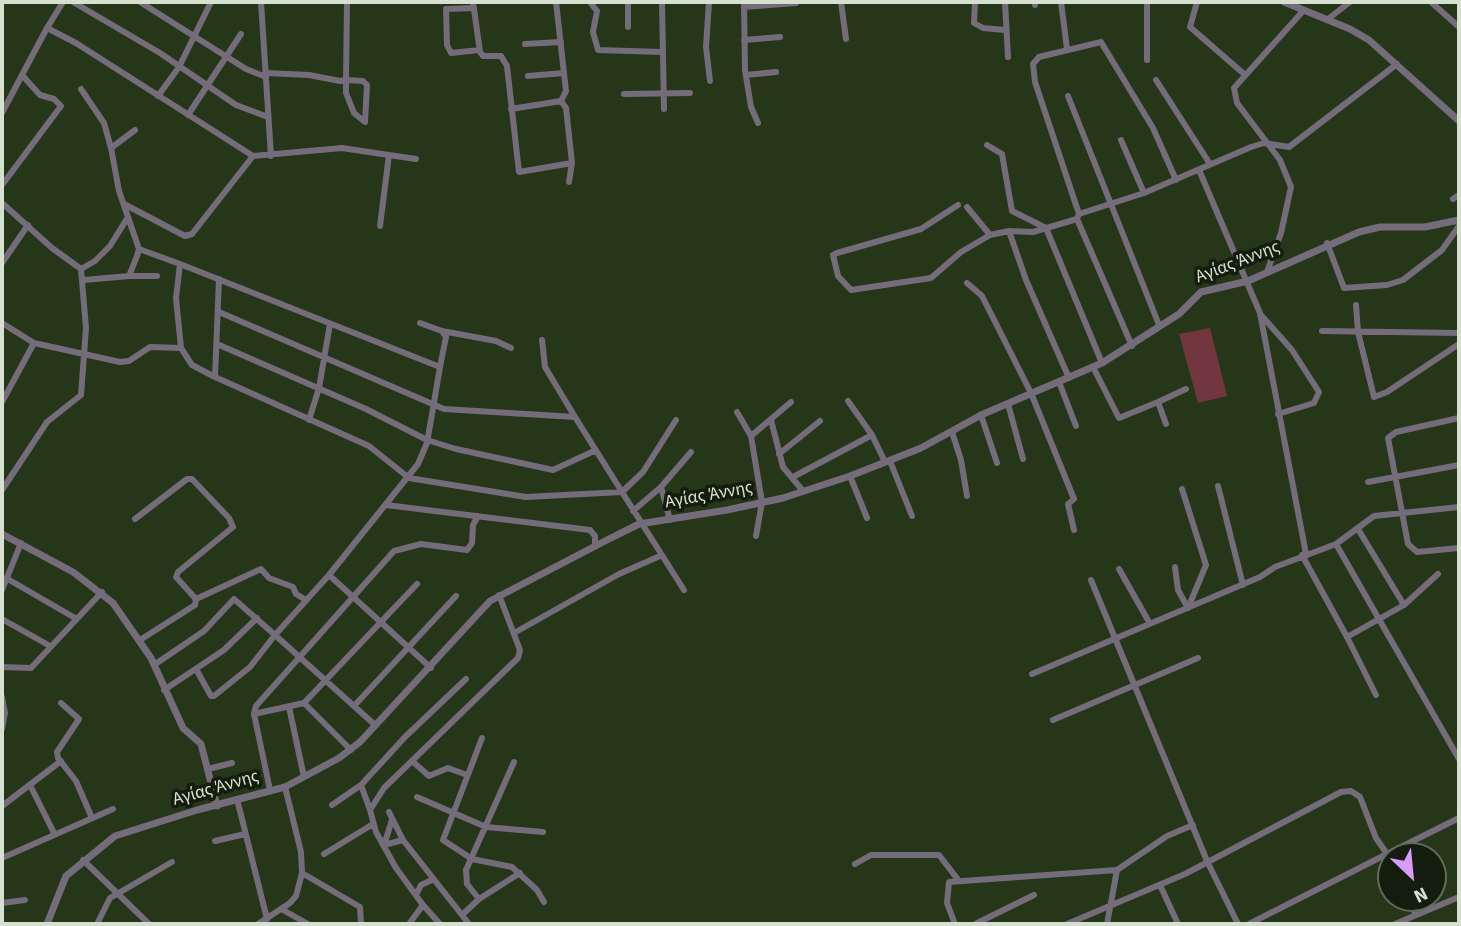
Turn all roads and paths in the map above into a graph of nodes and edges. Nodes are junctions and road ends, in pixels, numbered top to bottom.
1 (63, 2) edge
2 (73, 2) edge
3 (141, 2) edge
4 (210, 2) edge
5 (261, 2) edge
6 (347, 2) edge
7 (556, 2) edge
8 (590, 2) edge
9 (628, 2) edge
10 (662, 2) edge
11 (709, 2) edge
12 (841, 2) edge
13 (975, 2) edge
14 (1005, 2) edge
15 (1061, 2) edge
16 (1147, 2) edge
17 (1196, 2) edge
18 (1284, 2) edge
19 (1350, 2) edge
20 (1431, 2) edge
21 (796, 3) edge
22 (744, 4) edge
23 (474, 5) edge
24 (1303, 11) junction
25 (1328, 19) junction
26 (628, 27) dead end
27 (1459, 27) edge
28 (47, 28) junction
29 (1006, 30) junction
30 (241, 34) dead end
31 (194, 35) junction
32 (779, 37) dead end
33 (846, 38) dead end
34 (744, 40) junction
35 (561, 42) junction
36 (525, 44) dead end
37 (1067, 49) junction
38 (479, 50) junction
39 (662, 52) junction
40 (226, 56) junction
41 (1008, 57) dead end
42 (1147, 60) dead end
43 (1397, 64) junction
44 (179, 67) junction
45 (776, 72) dead end
46 (564, 73) junction
47 (1244, 74) junction
48 (22, 75) junction
49 (266, 75) junction
50 (746, 75) junction
51 (528, 76) dead end
52 (346, 80) junction
53 (1156, 80) dead end
54 (710, 81) dead end
55 (206, 86) junction
56 (81, 89) dead end
57 (664, 93) junction
58 (690, 93) dead end
59 (624, 94) dead end
60 (158, 96) junction
61 (1068, 96) dead end
62 (561, 101) junction
63 (511, 108) junction
64 (664, 108) dead end
65 (2, 113) edge
66 (188, 115) junction
67 (268, 117) junction
68 (1459, 121) edge
69 (758, 123) dead end
70 (135, 130) dead end
71 (1121, 140) dead end
72 (1264, 143) junction
73 (987, 145) dead end
74 (111, 148) junction
75 (389, 155) junction
76 (253, 156) junction
77 (271, 156) junction
78 (416, 159) dead end
79 (572, 163) junction
80 (1210, 164) junction
81 (1199, 170) junction
82 (1176, 180) junction
83 (569, 182) dead end
84 (2, 185) edge
85 (1144, 193) junction
86 (2, 203) edge
87 (124, 204) junction
88 (958, 205) dead end
89 (1110, 205) junction
90 (967, 207) dead end
91 (1078, 216) junction
92 (128, 217) junction
93 (1459, 220) edge
94 (28, 225) junction
95 (380, 226) dead end
96 (1459, 226) edge
97 (1046, 228) junction
98 (1009, 231) junction
99 (990, 235) junction
100 (1327, 243) junction
101 (139, 249) junction
102 (2, 263) edge
103 (180, 264) junction
104 (81, 269) junction
105 (1266, 272) junction
106 (129, 276) junction
107 (158, 276) dead end
108 (219, 279) junction
109 (84, 280) junction
110 (1248, 281) junction
111 (967, 283) dead end
112 (1356, 305) dead end
113 (219, 312) junction
114 (1260, 313) junction
115 (420, 323) dead end
116 (4, 324) edge
117 (330, 324) junction
118 (1159, 325) junction
119 (442, 331) junction
120 (1322, 331) dead end
121 (1358, 332) junction
122 (2, 333) edge
123 (1459, 333) edge
124 (542, 340) dead end
125 (34, 344) junction
126 (217, 344) junction
127 (1459, 344) edge
128 (1132, 346) junction
129 (181, 348) junction
130 (510, 348) dead end
131 (84, 353) junction
132 (324, 357) junction
133 (1101, 363) junction
134 (1093, 367) junction
135 (440, 368) junction
136 (215, 377) junction
137 (1069, 379) junction
138 (1059, 382) junction
139 (320, 388) junction
140 (1186, 390) dead end
141 (1031, 393) junction
142 (848, 401) dead end
143 (2, 402) edge
144 (791, 402) dead end
145 (1158, 402) junction
146 (1008, 404) junction
147 (434, 405) junction
148 (737, 412) dead end
149 (1279, 414) junction
150 (981, 415) junction
151 (575, 417) junction
152 (1459, 418) edge
153 (309, 420) junction
154 (676, 420) dead end
155 (771, 420) junction
156 (820, 421) dead end
157 (1166, 424) dead end
158 (1076, 426) dead end
159 (952, 432) junction
160 (872, 435) junction
161 (751, 436) junction
162 (427, 440) junction
163 (594, 451) junction
164 (691, 452) dead end
165 (779, 454) junction
166 (1023, 459) dead end
167 (887, 461) junction
168 (997, 463) dead end
169 (1459, 465) edge
170 (793, 477) junction
171 (850, 477) junction
172 (409, 478) junction
173 (1398, 478) junction
174 (1367, 482) dead end
175 (1218, 486) dead end
176 (661, 487) junction
177 (1182, 489) dead end
178 (2, 490) edge
179 (803, 491) junction
180 (622, 492) junction
181 (967, 496) dead end
182 (762, 502) junction
183 (386, 505) junction
184 (1459, 508) edge
185 (633, 511) junction
186 (1404, 512) junction
187 (478, 516) junction
188 (912, 516) dead end
189 (867, 518) dead end
190 (135, 519) dead end
191 (670, 520) junction
192 (639, 524) junction
193 (1358, 529) junction
194 (1074, 530) dead end
195 (2, 534) edge
196 (756, 536) dead end
197 (21, 543) junction
198 (1336, 544) junction
199 (595, 546) junction
200 (1459, 548) edge
201 (1304, 555) junction
202 (660, 556) junction
203 (1175, 567) dead end
204 (1119, 569) dead end
205 (1438, 574) dead end
206 (329, 575) junction
207 (6, 578) junction
208 (1091, 580) dead end
209 (417, 584) dead end
210 (1243, 585) junction
211 (2, 590) edge
212 (684, 590) dead end
213 (102, 592) junction
214 (499, 595) junction
215 (456, 596) dead end
216 (353, 597) junction
217 (196, 599) junction
218 (306, 600) junction
219 (1404, 605) junction
220 (1188, 608) junction
221 (75, 618) junction
222 (257, 618) junction
223 (2, 619) edge
224 (1378, 620) junction
225 (1149, 622) junction
226 (383, 623) junction
227 (514, 633) junction
228 (275, 635) junction
229 (1347, 637) junction
230 (140, 640) junction
231 (1115, 640) junction
232 (50, 646) junction
233 (410, 647) junction
234 (302, 658) junction
235 (1198, 658) dead end
236 (154, 665) junction
237 (2, 667) edge
238 (431, 667) junction
239 (196, 669) junction
240 (1032, 674) dead end
241 (466, 679) dead end
242 (326, 681) junction
243 (1134, 685) junction
244 (164, 690) junction
245 (1376, 695) dead end
246 (2, 696) edge
247 (61, 703) dead end
248 (304, 703) junction
249 (354, 706) junction
250 (289, 707) junction
251 (254, 714) junction
252 (1053, 720) dead end
253 (375, 725) junction
254 (2, 729) edge
255 (482, 738) dead end
256 (351, 750) junction
257 (1459, 759) edge
258 (61, 761) junction
259 (412, 761) junction
260 (514, 762) dead end
261 (232, 763) dead end
262 (208, 769) junction
263 (467, 775) junction
264 (304, 778) junction
265 (30, 785) junction
266 (361, 785) junction
267 (285, 787) junction
268 (270, 790) junction
269 (417, 797) dead end
270 (237, 799) junction
271 (332, 805) dead end
272 (2, 806) edge
273 (217, 806) junction
274 (113, 809) dead end
275 (370, 810) junction
276 (389, 812) dead end
277 (453, 814) junction
278 (92, 818) junction
279 (1459, 818) edge
280 (392, 820) junction
281 (373, 824) junction
282 (1193, 825) junction
283 (486, 827) junction
284 (543, 832) dead end
285 (54, 833) junction
286 (244, 834) junction
287 (403, 840) junction
288 (215, 841) dead end
289 (1379, 842) edge
290 (1411, 842) edge
291 (384, 845) junction
292 (324, 855) dead end
293 (2, 858) edge
294 (472, 859) junction
295 (1377, 859) edge
296 (83, 860) junction
297 (1207, 861) junction
298 (172, 862) dead end
299 (855, 864) dead end
300 (1117, 870) junction
301 (302, 873) junction
302 (520, 873) junction
303 (432, 880) junction
304 (959, 881) junction
305 (1160, 884) junction
306 (120, 894) junction
307 (416, 895) junction
308 (1034, 895) dead end
309 (1459, 897) edge
310 (479, 899) junction
311 (25, 900) dead end
312 (544, 902) dead end
313 (2, 903) edge
314 (424, 905) junction
315 (1111, 905) junction
316 (283, 910) junction
317 (1415, 912) edge
318 (462, 915) junction
319 (1416, 915) junction
320 (267, 919) junction
321 (47, 924) edge
322 (97, 924) edge
323 (149, 924) edge
324 (258, 924) edge
325 (308, 924) edge
326 (361, 924) edge
327 (409, 924) edge
328 (440, 924) edge
329 (469, 924) edge
330 (955, 924) edge
331 (976, 924) edge
332 (1067, 924) edge
333 (1107, 924) edge
334 (1178, 924) edge
335 (1238, 924) edge
336 (1249, 924) edge
337 (1395, 924) edge

1 - 28 street
2 - 44 street
3 - 31 street
4 - 31 street
5 - 49 street
6 - 52 street
7 - 35 street
8 - 39 street
9 - 26 street
10 - 39 street
11 - 54 street
12 - 33 street
13 - 29 street
14 - 29 street
15 - 37 street
16 - 42 street
17 - 47 street
18 - 24 street
19 - 25 street
20 - 27 street
21 - 22 street
22 - 34 street
23 - 38 street
23 - 38 street
24 - 25 street
24 - 47 street
25 - 43 street
28 - 48 street
28 - 60 street
29 - 41 street
30 - 40 street
31 - 40 street
31 - 44 street
32 - 34 street
34 - 50 street
35 - 36 street
35 - 46 street
37 - 82 street
37 - 91 street
38 - 63 street
39 - 57 street
40 - 49 street
40 - 55 street
43 - 68 street
43 - 72 street
44 - 55 street
44 - 60 street
45 - 50 street
46 - 51 street
46 - 62 street
47 - 72 street
48 - 65 street
48 - 84 street
49 - 52 street
49 - 67 street
50 - 69 street
52 - 52 street
53 - 80 street
55 - 66 street
55 - 67 street
56 - 74 street
57 - 58 street
57 - 59 street
57 - 64 street
60 - 66 street
61 - 89 street
62 - 63 street
62 - 79 street
63 - 79 street
66 - 76 street
67 - 77 street
70 - 74 street
71 - 85 street
72 - 80 street
72 - 105 street
73 - 97 street
74 - 87 street
75 - 77 street
75 - 78 street
75 - 95 street
76 - 77 street
76 - 87 street
79 - 83 street
80 - 81 street
81 - 82 street
81 - 110 street
82 - 85 street
85 - 89 street
86 - 94 street
87 - 92 street
88 - 99 street
89 - 91 street
89 - 118 street
90 - 99 street
91 - 97 street
91 - 128 street
92 - 101 street
92 - 104 street
93 - 100 street, Αγίας Άννης
94 - 102 street
94 - 104 street
96 - 100 street
97 - 98 street
97 - 133 street
98 - 99 street
98 - 137 street
100 - 105 street, Αγίας Άννης
101 - 103 street
101 - 106 street
103 - 108 street
103 - 129 street
104 - 109 street
105 - 110 street, Αγίας Άννης
106 - 107 street
106 - 109 street
108 - 113 street
108 - 117 street
109 - 131 street
110 - 114 street
110 - 118 street, Αγίας Άννης
111 - 141 street
112 - 121 street
113 - 126 street
113 - 132 street
114 - 149 street
114 - 149 street
115 - 119 street
116 - 122 street
116 - 125 street
117 - 132 street
117 - 135 street
118 - 128 street, Αγίας Άννης
119 - 130 street
119 - 135 street
120 - 121 street
121 - 123 street
121 - 127 street
124 - 151 street
125 - 131 street
125 - 143 street
126 - 136 street
126 - 139 street
128 - 133 street, Αγίας Άννης
129 - 131 street
129 - 136 street
131 - 178 street
132 - 139 street
132 - 147 street
133 - 134 street, Αγίας Άννης
134 - 137 street, Αγίας Άννης
134 - 145 street
135 - 147 street
136 - 153 street
137 - 138 street, Αγίας Άννης
138 - 141 street, Αγίας Άννης
138 - 158 street
139 - 153 street
139 - 162 street
140 - 145 street
141 - 146 street, Αγίας Άννης
141 - 194 street
142 - 160 street
144 - 155 street
145 - 157 street
146 - 150 street, Αγίας Άννης
146 - 166 street
147 - 151 street
147 - 162 street
148 - 161 street
149 - 201 street
150 - 159 street, Αγίας Άννης
150 - 168 street
151 - 163 street
152 - 173 street
153 - 172 street
154 - 180 street
155 - 161 street
155 - 165 street
156 - 165 street
159 - 167 street, Αγίας Άννης
159 - 181 street
160 - 167 street
160 - 170 street
161 - 182 street
162 - 163 street
162 - 172 street
163 - 180 street
164 - 176 street
165 - 170 street
167 - 171 street, Αγίας Άννης
167 - 188 street
169 - 173 street
170 - 179 street
171 - 179 street, Αγίας Άννης
171 - 189 street
172 - 180 street
172 - 183 street
173 - 174 street
173 - 186 street
175 - 210 street
176 - 185 street
176 - 191 street
177 - 220 street
179 - 182 street, Αγίας Άννης
180 - 185 street
182 - 191 street, Αγίας Άννης
182 - 196 street
183 - 187 street
183 - 206 street
184 - 186 street
185 - 192 street
186 - 193 street
186 - 200 street
187 - 199 street
187 - 216 street
190 - 217 street
191 - 192 street, Αγίας Άννης
192 - 199 street, Αγίας Άννης
192 - 202 street
193 - 198 street
193 - 219 street
195 - 197 street
197 - 207 street
197 - 213 street
198 - 201 street
198 - 224 street
199 - 214 street, Αγίας Άννης
201 - 210 street
201 - 229 street
202 - 212 street
202 - 227 street
203 - 220 street
204 - 225 street
205 - 219 street
206 - 216 street
206 - 218 street
207 - 211 street
207 - 221 street
208 - 231 street
209 - 226 street
210 - 220 street
213 - 221 street
213 - 230 street
214 - 227 street
214 - 238 street, Αγίας Άννης
215 - 233 street
216 - 226 street
216 - 234 street
217 - 218 street
217 - 230 street
218 - 228 street
219 - 224 street
220 - 225 street
221 - 232 street
222 - 228 street
222 - 236 street
222 - 239 street
223 - 232 street
224 - 229 street
224 - 257 street
225 - 231 street
226 - 233 street
226 - 242 street
227 - 259 street
228 - 234 street
228 - 239 street
229 - 245 street
230 - 236 street
231 - 240 street
231 - 243 street
232 - 237 street
233 - 238 street
233 - 249 street
234 - 242 street
234 - 251 street
235 - 243 street
236 - 244 street
238 - 253 street, Αγίας Άννης
239 - 244 street
241 - 266 street
242 - 248 street
242 - 249 street
243 - 252 street
243 - 282 street
244 - 262 street
246 - 254 street
247 - 258 street
248 - 250 street
248 - 256 street
249 - 253 street
250 - 251 street
250 - 264 street
251 - 268 street
253 - 256 street, Αγίας Άννης
255 - 263 street
256 - 264 street, Αγίας Άννης
258 - 265 street
258 - 278 street
259 - 263 street
259 - 275 street
260 - 283 street
261 - 262 street
262 - 273 street
263 - 277 street
264 - 267 street, Αγίας Άννης
265 - 272 street
265 - 285 street
266 - 271 street
266 - 275 street
267 - 268 street, Αγίας Άννης
267 - 301 street
268 - 270 street, Αγίας Άννης
269 - 277 street
270 - 273 street, Αγίας Άννης
270 - 286 street
273 - 296 street, Αγίας Άννης
274 - 278 street
275 - 281 street
276 - 280 street
277 - 283 street
277 - 294 street
278 - 285 street
279 - 290 street
280 - 287 street
280 - 291 street
281 - 291 street
281 - 292 street
282 - 297 street
282 - 300 street
283 - 284 street
283 - 294 street
285 - 293 street
286 - 288 street
286 - 320 street
287 - 291 street
287 - 303 street
289 - 297 street
291 - 307 street
294 - 302 street
294 - 310 street
295 - 336 street
296 - 306 street
296 - 321 street, Αγίας Άννης
297 - 305 street
297 - 335 street
298 - 306 street
299 - 304 street
300 - 304 street
300 - 315 street
301 - 316 street
301 - 326 street
302 - 310 street
302 - 312 street
303 - 307 street
303 - 318 street
304 - 330 street
305 - 315 street
305 - 334 street
306 - 322 street
306 - 323 street
307 - 314 street
308 - 331 street
309 - 319 street
310 - 318 street
311 - 313 street
314 - 327 street
314 - 328 street
315 - 332 street
315 - 333 street
316 - 320 street
316 - 325 street
317 - 319 street
318 - 329 street
319 - 337 street
320 - 324 street

